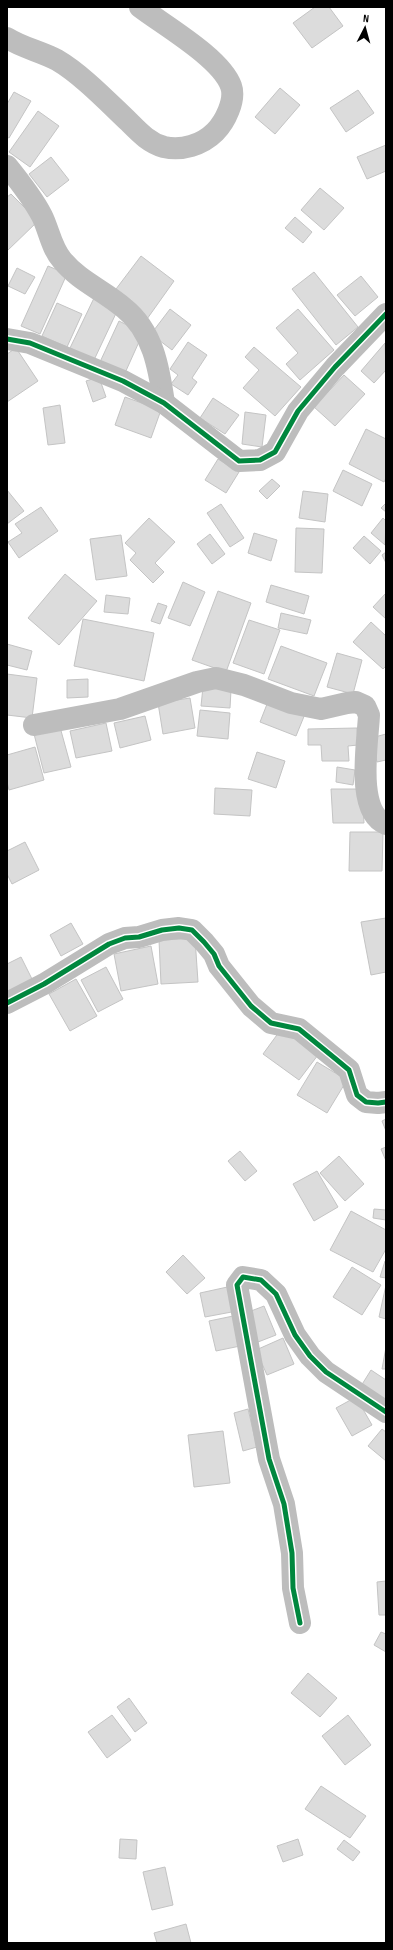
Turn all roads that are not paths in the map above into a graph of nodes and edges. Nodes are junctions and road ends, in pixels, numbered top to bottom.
1 (150, 8) edge
2 (7, 38) edge
3 (7, 166) edge
4 (386, 314) edge
5 (7, 339) edge
6 (164, 403) junction
7 (34, 725) dead end
8 (386, 824) edge
9 (7, 1003) edge
10 (386, 1102) edge
11 (386, 1412) edge
12 (300, 1623) dead end

1 - 2 street
3 - 6 street
4 - 6 street
5 - 6 street
7 - 8 street
9 - 10 street
11 - 12 street

